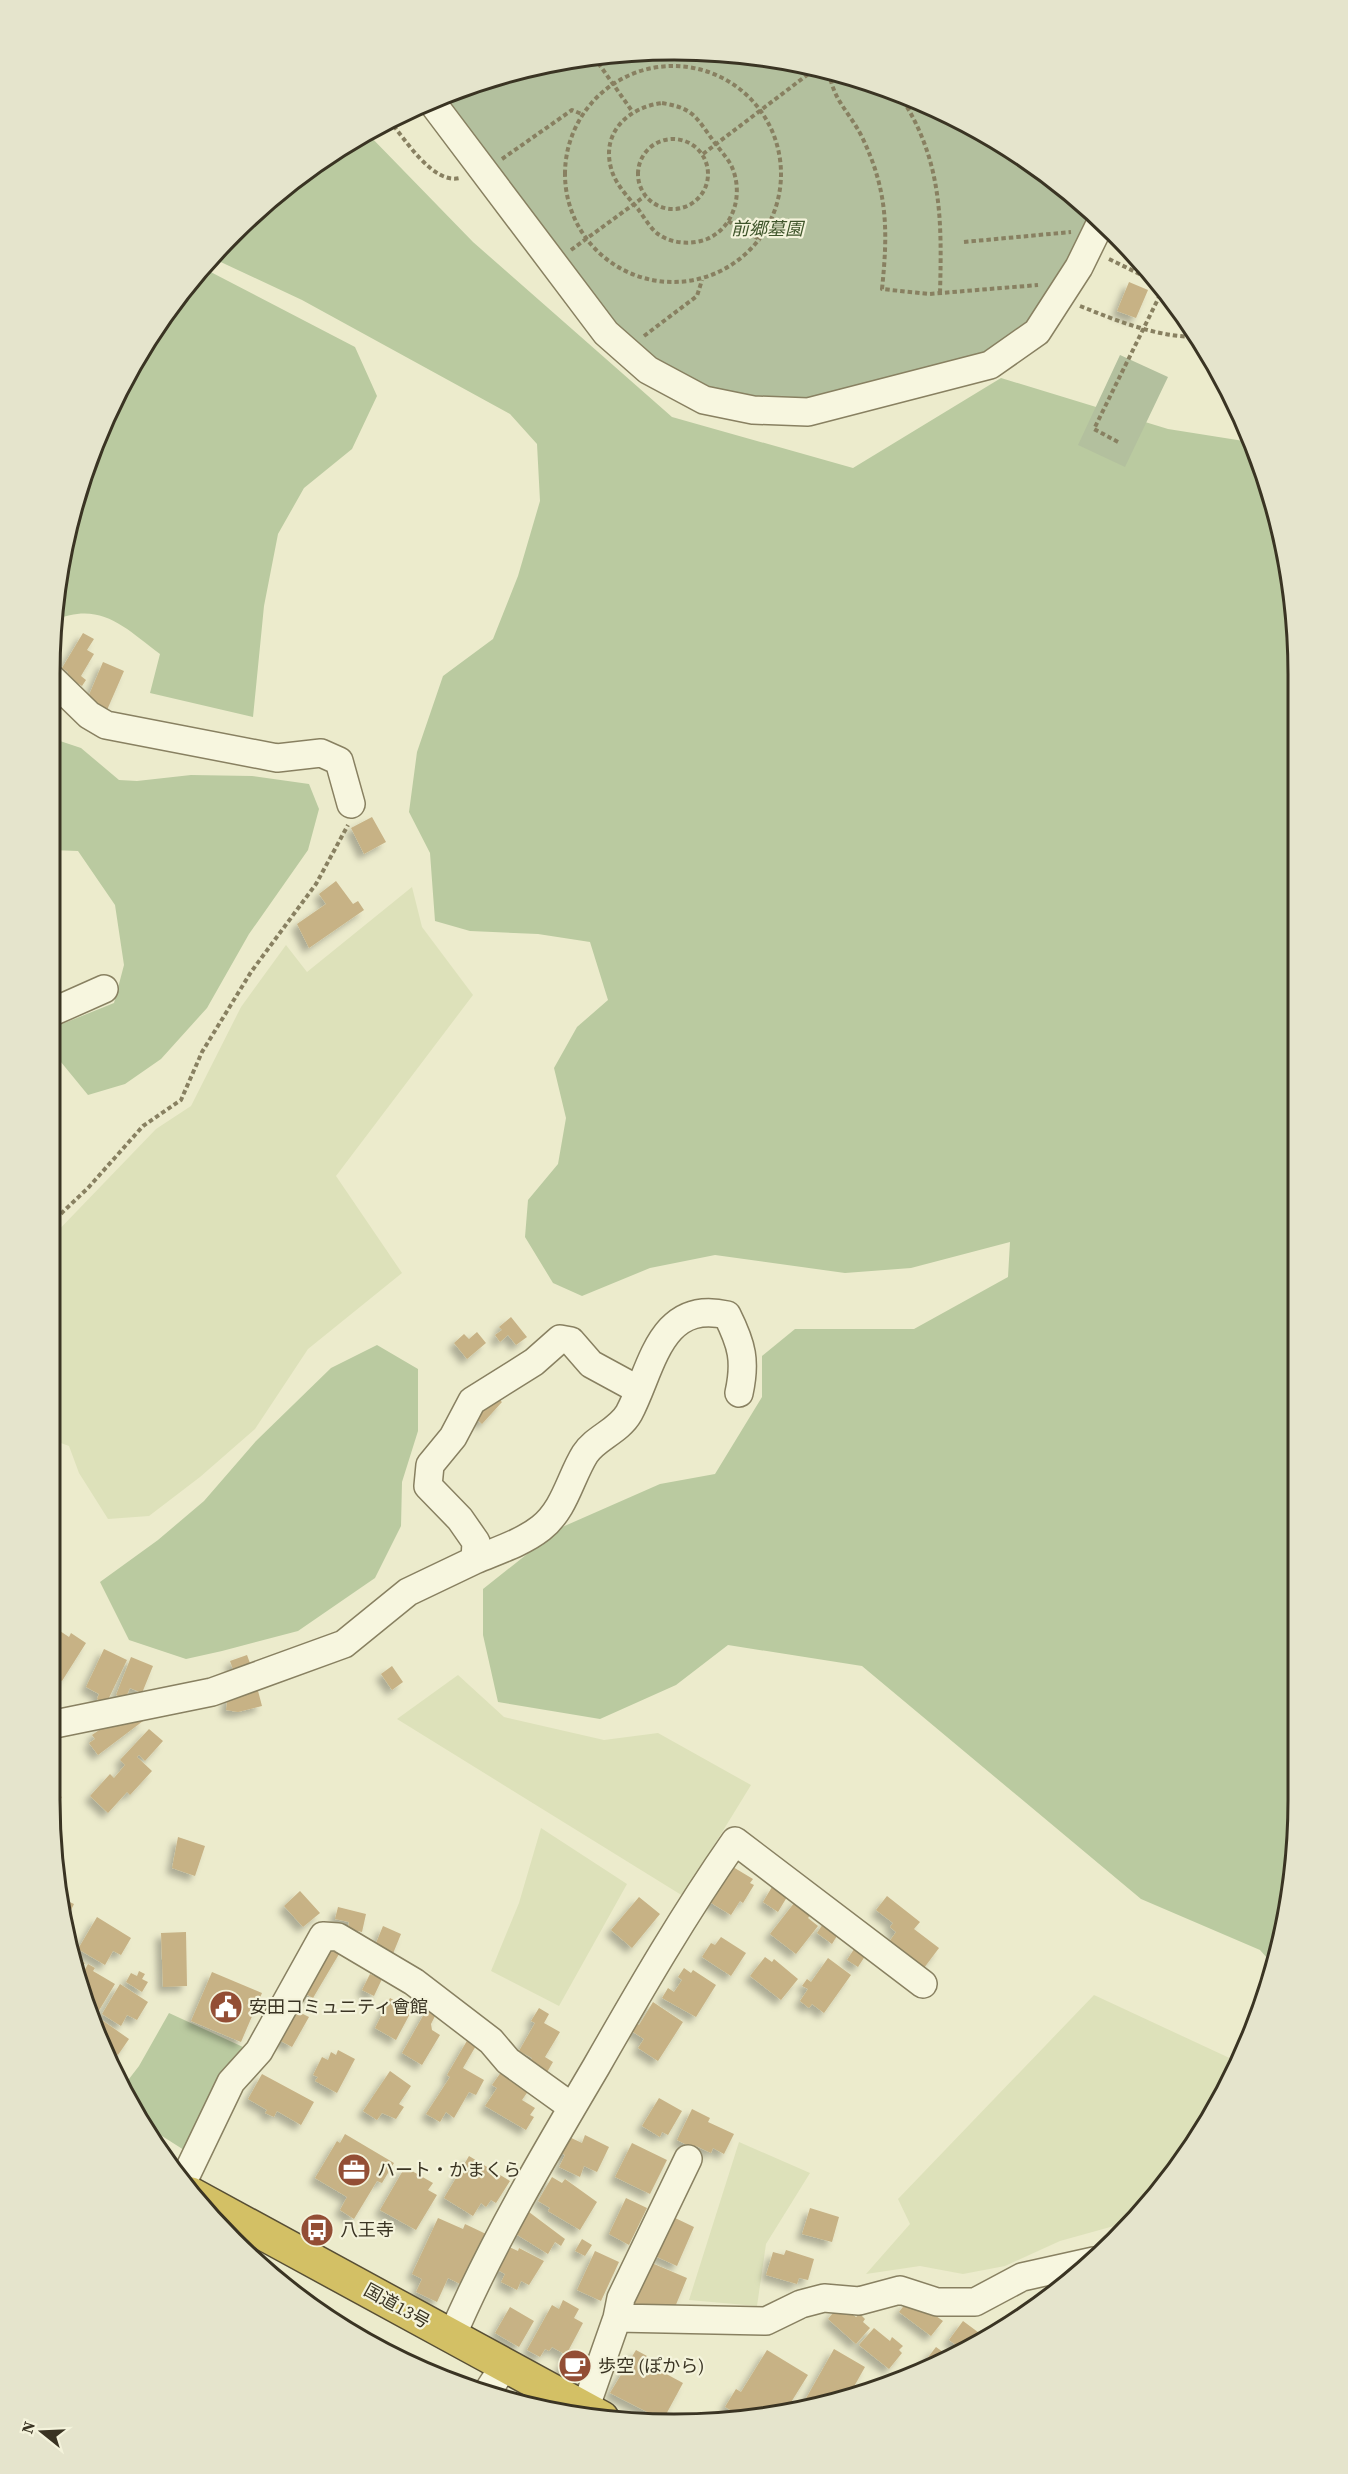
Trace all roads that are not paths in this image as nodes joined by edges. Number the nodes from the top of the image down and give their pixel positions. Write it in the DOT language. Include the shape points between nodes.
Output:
graph roads {
  1 [pos="436,108"];
  2 [pos="1095,233"];
  3 [pos="60,687"];
  4 [pos="351,804"];
  5 [pos="104,990"];
  6 [pos="60,1009"];
  7 [pos="638,1389"];
  8 [pos="739,1393"];
  9 [pos="475,1560"];
  10 [pos="60,1723"];
  11 [pos="923,1984"];
  12 [pos="572,2107"];
  13 [pos="688,2159"];
  14 [pos="187,2174"];
  15 [pos="213,2206"];
  16 [pos="1075,2265"];
  17 [pos="617,2318"];
  18 [pos="452,2336"];
  19 [pos="504,2366"];
  20 [pos="491,2386"];
  21 [pos="580,2407"];
  22 [pos="595,2409"];
  1 -- 2 [label="street" via="606,333 648,370 704,400 753,410 808,412 990,365 1037,332"];
  3 -- 4 [label="street" via="88,715 106,724 277,758 321,753 339,761"];
  5 -- 6 [label="street"];
  7 -- 8 [label="street" via="663,1338 684,1319 707,1311 727,1315 737,1336 745,1368"];
  7 -- 9 [label="street" via="628,1414 586,1452 556,1512 541,1528"];
  7 -- 9 [label="street" via="591,1364 571,1341 560,1339 534,1362 472,1401 453,1437 430,1465 428,1486 476,1542"];
  9 -- 10 [label="street" via="408,1593 344,1644 212,1692"];
  11 -- 12 [label="street" via="735,1841 691,1904"];
  12 -- 14 [label="street" via="508,2061 491,2041 414,1982 338,1937 323,1936 259,2051 231,2082"];
  12 -- 18 [label="street" via="481,2268"];
  13 -- 17 [label="street" via="621,2298"];
  15 -- 18 [label="highway, 国道13号"];
  16 -- 17 [label="street" via="1022,2277 975,2302 937,2302 900,2290 859,2301 824,2298 766,2321"];
  17 -- 22 [label="street"];
  18 -- 19 [label="highway, 国道13号"];
  19 -- 20 [label="street"];
  19 -- 21 [label="highway, 国道13号"];
}
